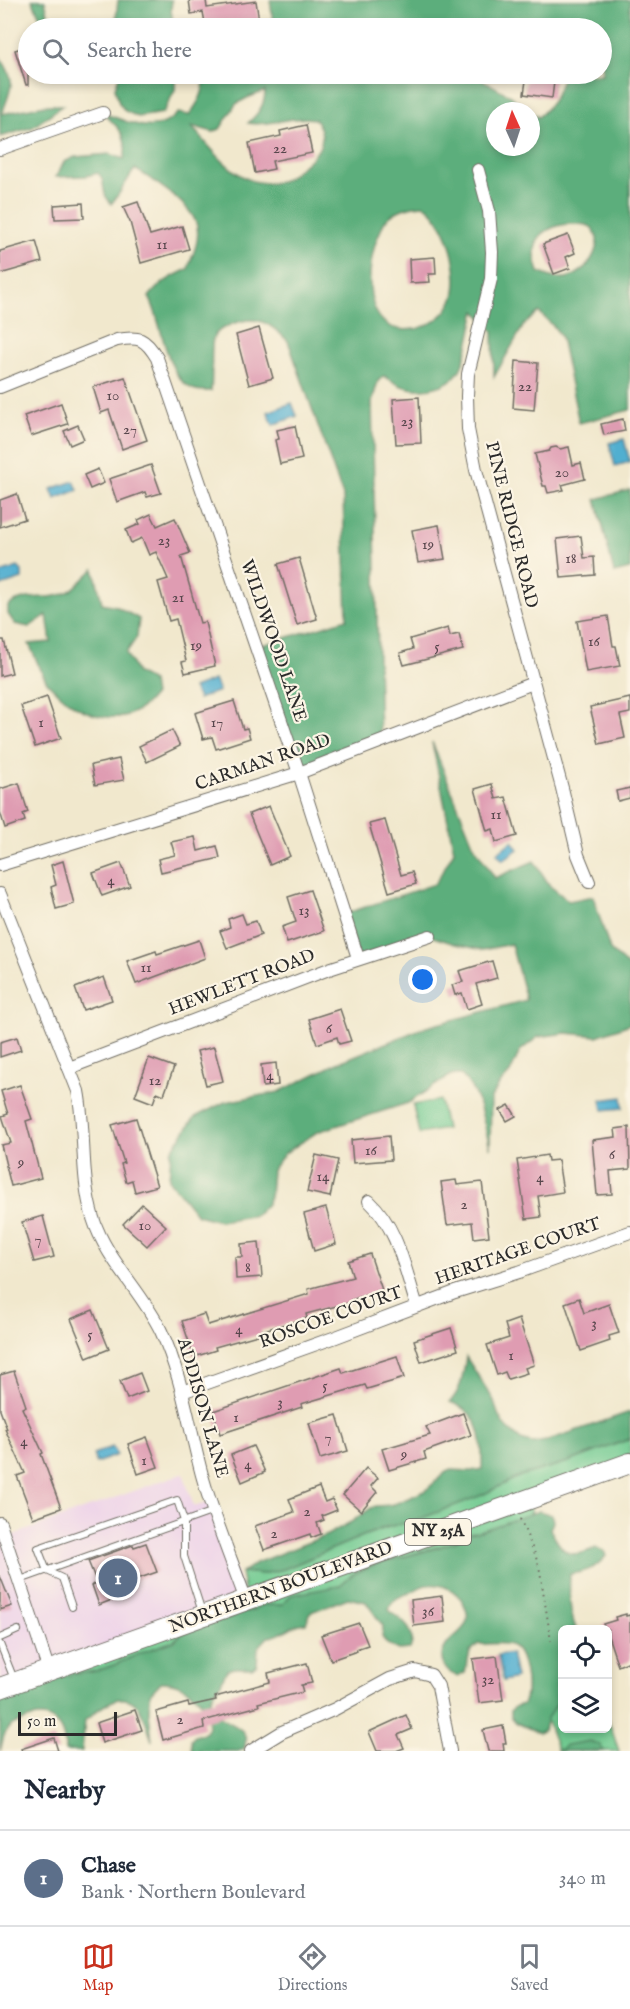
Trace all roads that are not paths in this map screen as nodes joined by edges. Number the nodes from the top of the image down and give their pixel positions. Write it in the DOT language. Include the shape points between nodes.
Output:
graph roads {
  1 [pos="103,113"];
  2 [pos="0,149"];
  3 [pos="478,170"];
  4 [pos="0,387"];
  5 [pos="533,683"];
  6 [pos="299,773"];
  7 [pos="0,865"];
  8 [pos="589,882"];
  9 [pos="0,894"];
  10 [pos="430,936"];
  11 [pos="358,958"];
  12 [pos="69,1068"];
  13 [pos="369,1201"];
  14 [pos="630,1232"];
  15 [pos="417,1306"];
  16 [pos="182,1392"];
  17 [pos="630,1463"];
  18 [pos="214,1511"];
  19 [pos="184,1521"];
  20 [pos="0,1523"];
  21 [pos="5,1552"];
  22 [pos="47,1571"];
  23 [pos="20,1580"];
  24 [pos="246,1600"];
  25 [pos="72,1608"];
  26 [pos="204,1615"];
  27 [pos="18,1630"];
  28 [pos="0,1638"];
  29 [pos="0,1644"];
  30 [pos="49,1671"];
  31 [pos="5,1684"];
  32 [pos="251,1751"];
  33 [pos="450,1751"];
  1 -- 2 [label="street"];
  3 -- 5 [label="street, PINE RIDGE ROAD" via="489,211 492,261 468,374 468,429"];
  4 -- 6 [label="street, WILDWOOD LANE" via="117,340 132,337 151,347"];
  5 -- 6 [label="street, CARMAN ROAD"];
  5 -- 8 [label="street, PINE RIDGE ROAD" via="578,855"];
  6 -- 7 [label="street, CARMAN ROAD"];
  6 -- 11 [label="street, WILDWOOD LANE"];
  9 -- 12 [label="street, ADDISON LANE"];
  10 -- 11 [label="street, HEWLETT ROAD"];
  11 -- 12 [label="street, HEWLETT ROAD"];
  12 -- 16 [label="street, ADDISON LANE" via="83,1116 84,1173 93,1218 107,1249 147,1305"];
  13 -- 15 [label="street, ROSCOE COURT" via="388,1223"];
  14 -- 15 [label="street, HERITAGE COURT"];
  15 -- 16 [label="street, ROSCOE COURT"];
  16 -- 18 [label="street, ADDISON LANE"];
  17 -- 24 [label="main road, NORTHERN BOULEVARD / NY 25A"];
  18 -- 19 [label="lane"];
  18 -- 24 [label="street, ADDISON LANE"];
  19 -- 22 [label="lane"];
  19 -- 22 [label="lane" via="177,1500 38,1548"];
  19 -- 26 [label="lane" via="184,1556"];
  20 -- 21 [label="street"];
  21 -- 23 [label="street"];
  22 -- 23 [label="lane"];
  22 -- 25 [label="lane" via="62,1578"];
  23 -- 30 [label="street"];
  24 -- 26 [label="main road, NORTHERN BOULEVARD / NY 25A"];
  26 -- 30 [label="main road, NORTHERN BOULEVARD / NY 25A"];
  27 -- 28 [label="lane"];
  29 -- 31 [label="lane"];
  30 -- 31 [label="main road, NORTHERN BOULEVARD / NY 25A"];
  32 -- 33 [label="street" via="390,1679 415,1671 431,1675 438,1686"];
}
